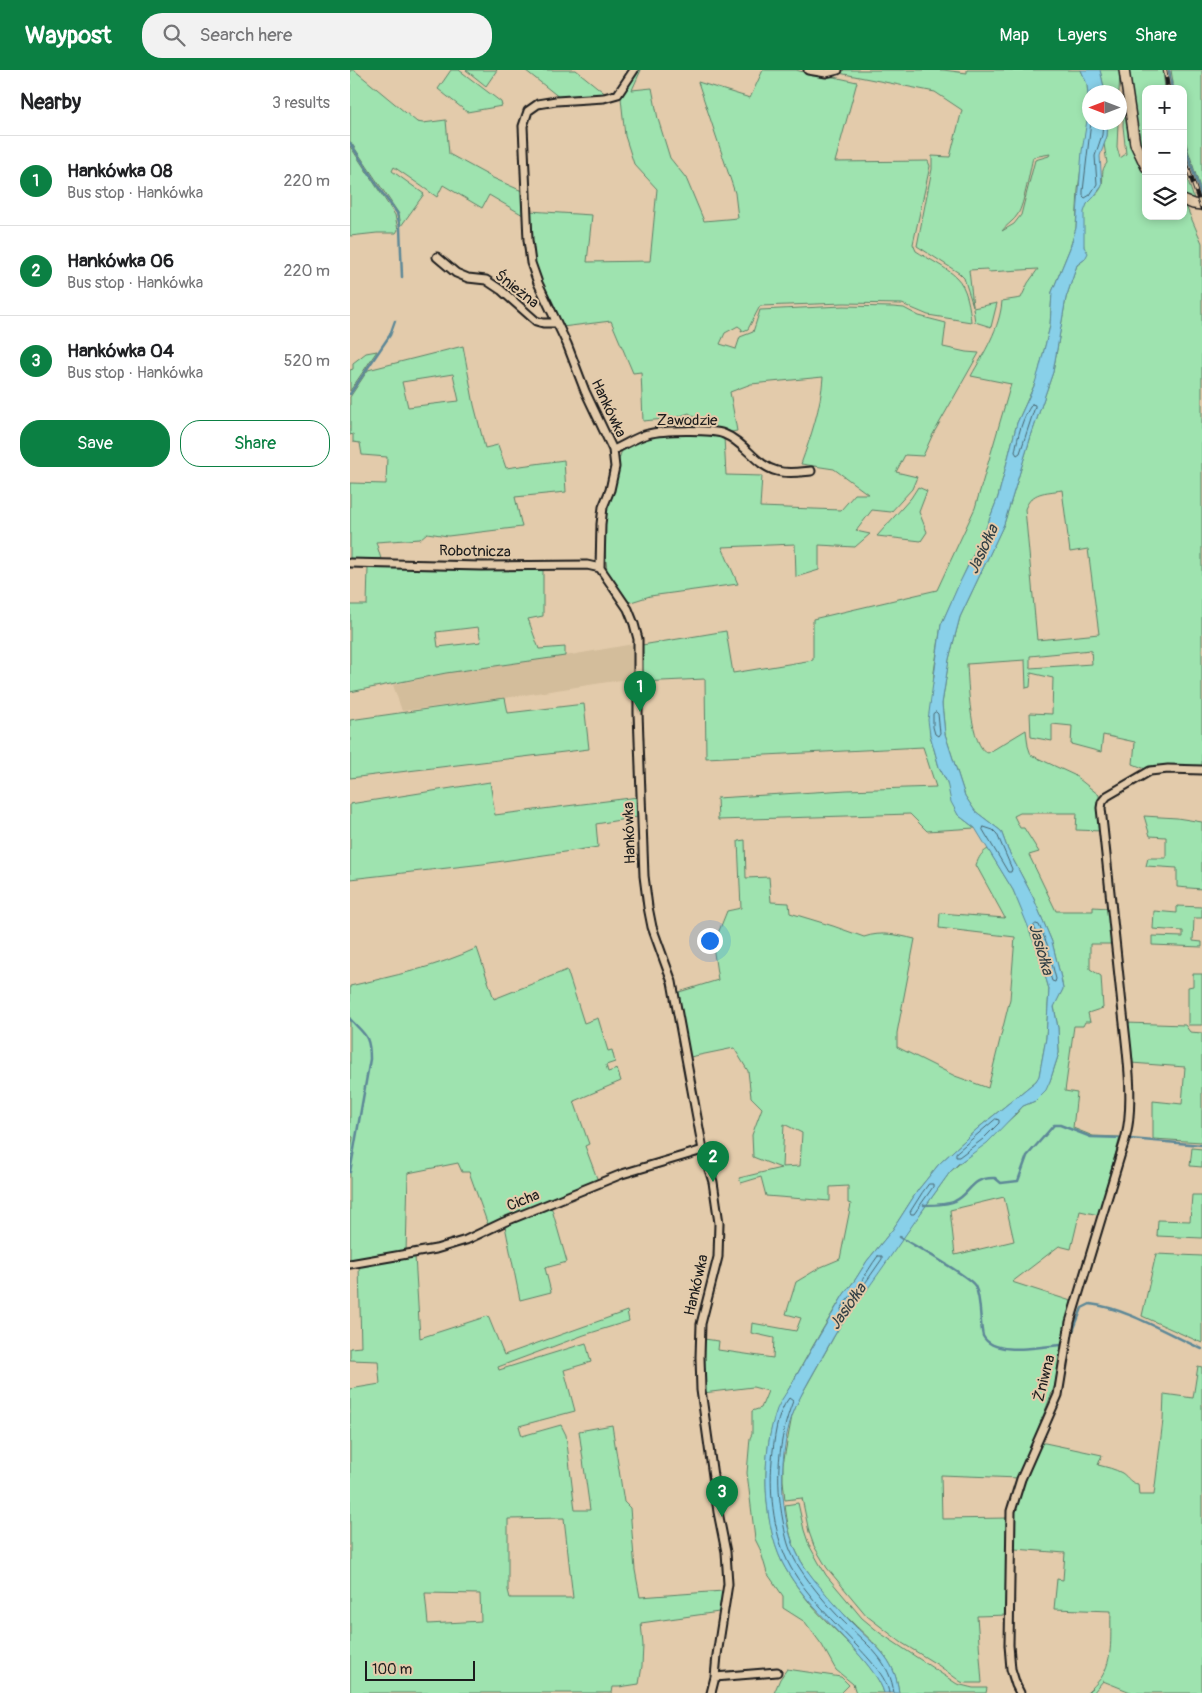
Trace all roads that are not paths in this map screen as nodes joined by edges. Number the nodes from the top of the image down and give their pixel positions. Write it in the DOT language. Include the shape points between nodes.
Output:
graph roads {
  1 [pos="634,70"];
  2 [pos="808,70"];
  3 [pos="838,70"];
  4 [pos="1124,70"];
  5 [pos="1142,159"];
  6 [pos="1187,202"];
  7 [pos="1202,205"];
  8 [pos="437,257"];
  9 [pos="557,323"];
  10 [pos="614,450"];
  11 [pos="811,471"];
  12 [pos="350,563"];
  13 [pos="600,568"];
  14 [pos="1202,770"];
  15 [pos="703,1150"];
  16 [pos="350,1264"];
  17 [pos="777,1672"];
  18 [pos="715,1677"];
  19 [pos="710,1693"];
  20 [pos="1020,1693"];
  1 -- 9 [label="street, Hankówka" via="618,94 538,104 528,111 523,126 531,263"];
  2 -- 3 [label="street" via="826,73"];
  4 -- 5 [label="street" via="1135,144"];
  6 -- 7 [label="street"];
  8 -- 9 [label="street, Śnieżna" via="456,273 494,285 536,321"];
  9 -- 10 [label="street, Hankówka"];
  10 -- 11 [label="street, Zawodzie" via="646,434 661,431 724,434 742,444 764,466 788,473"];
  10 -- 13 [label="street, Hankówka" via="615,467 601,524"];
  12 -- 13 [label="street, Robotnicza" via="587,565"];
  13 -- 15 [label="street, Hankówka" via="628,609 638,639 644,876 652,927 672,982"];
  14 -- 20 [label="street, Żniwna" via="1150,771 1106,796 1100,808 1126,1044 1129,1100 1126,1136 1070,1322 1058,1395 1021,1479 1011,1511 1009,1645"];
  15 -- 16 [label="street, Cicha" via="622,1174 466,1240 436,1249"];
  15 -- 18 [label="street, Hankówka" via="713,1182 719,1238 718,1257 701,1324 701,1390 728,1584"];
  17 -- 18 [label="street"];
  18 -- 19 [label="street, Hankówka"];
}
